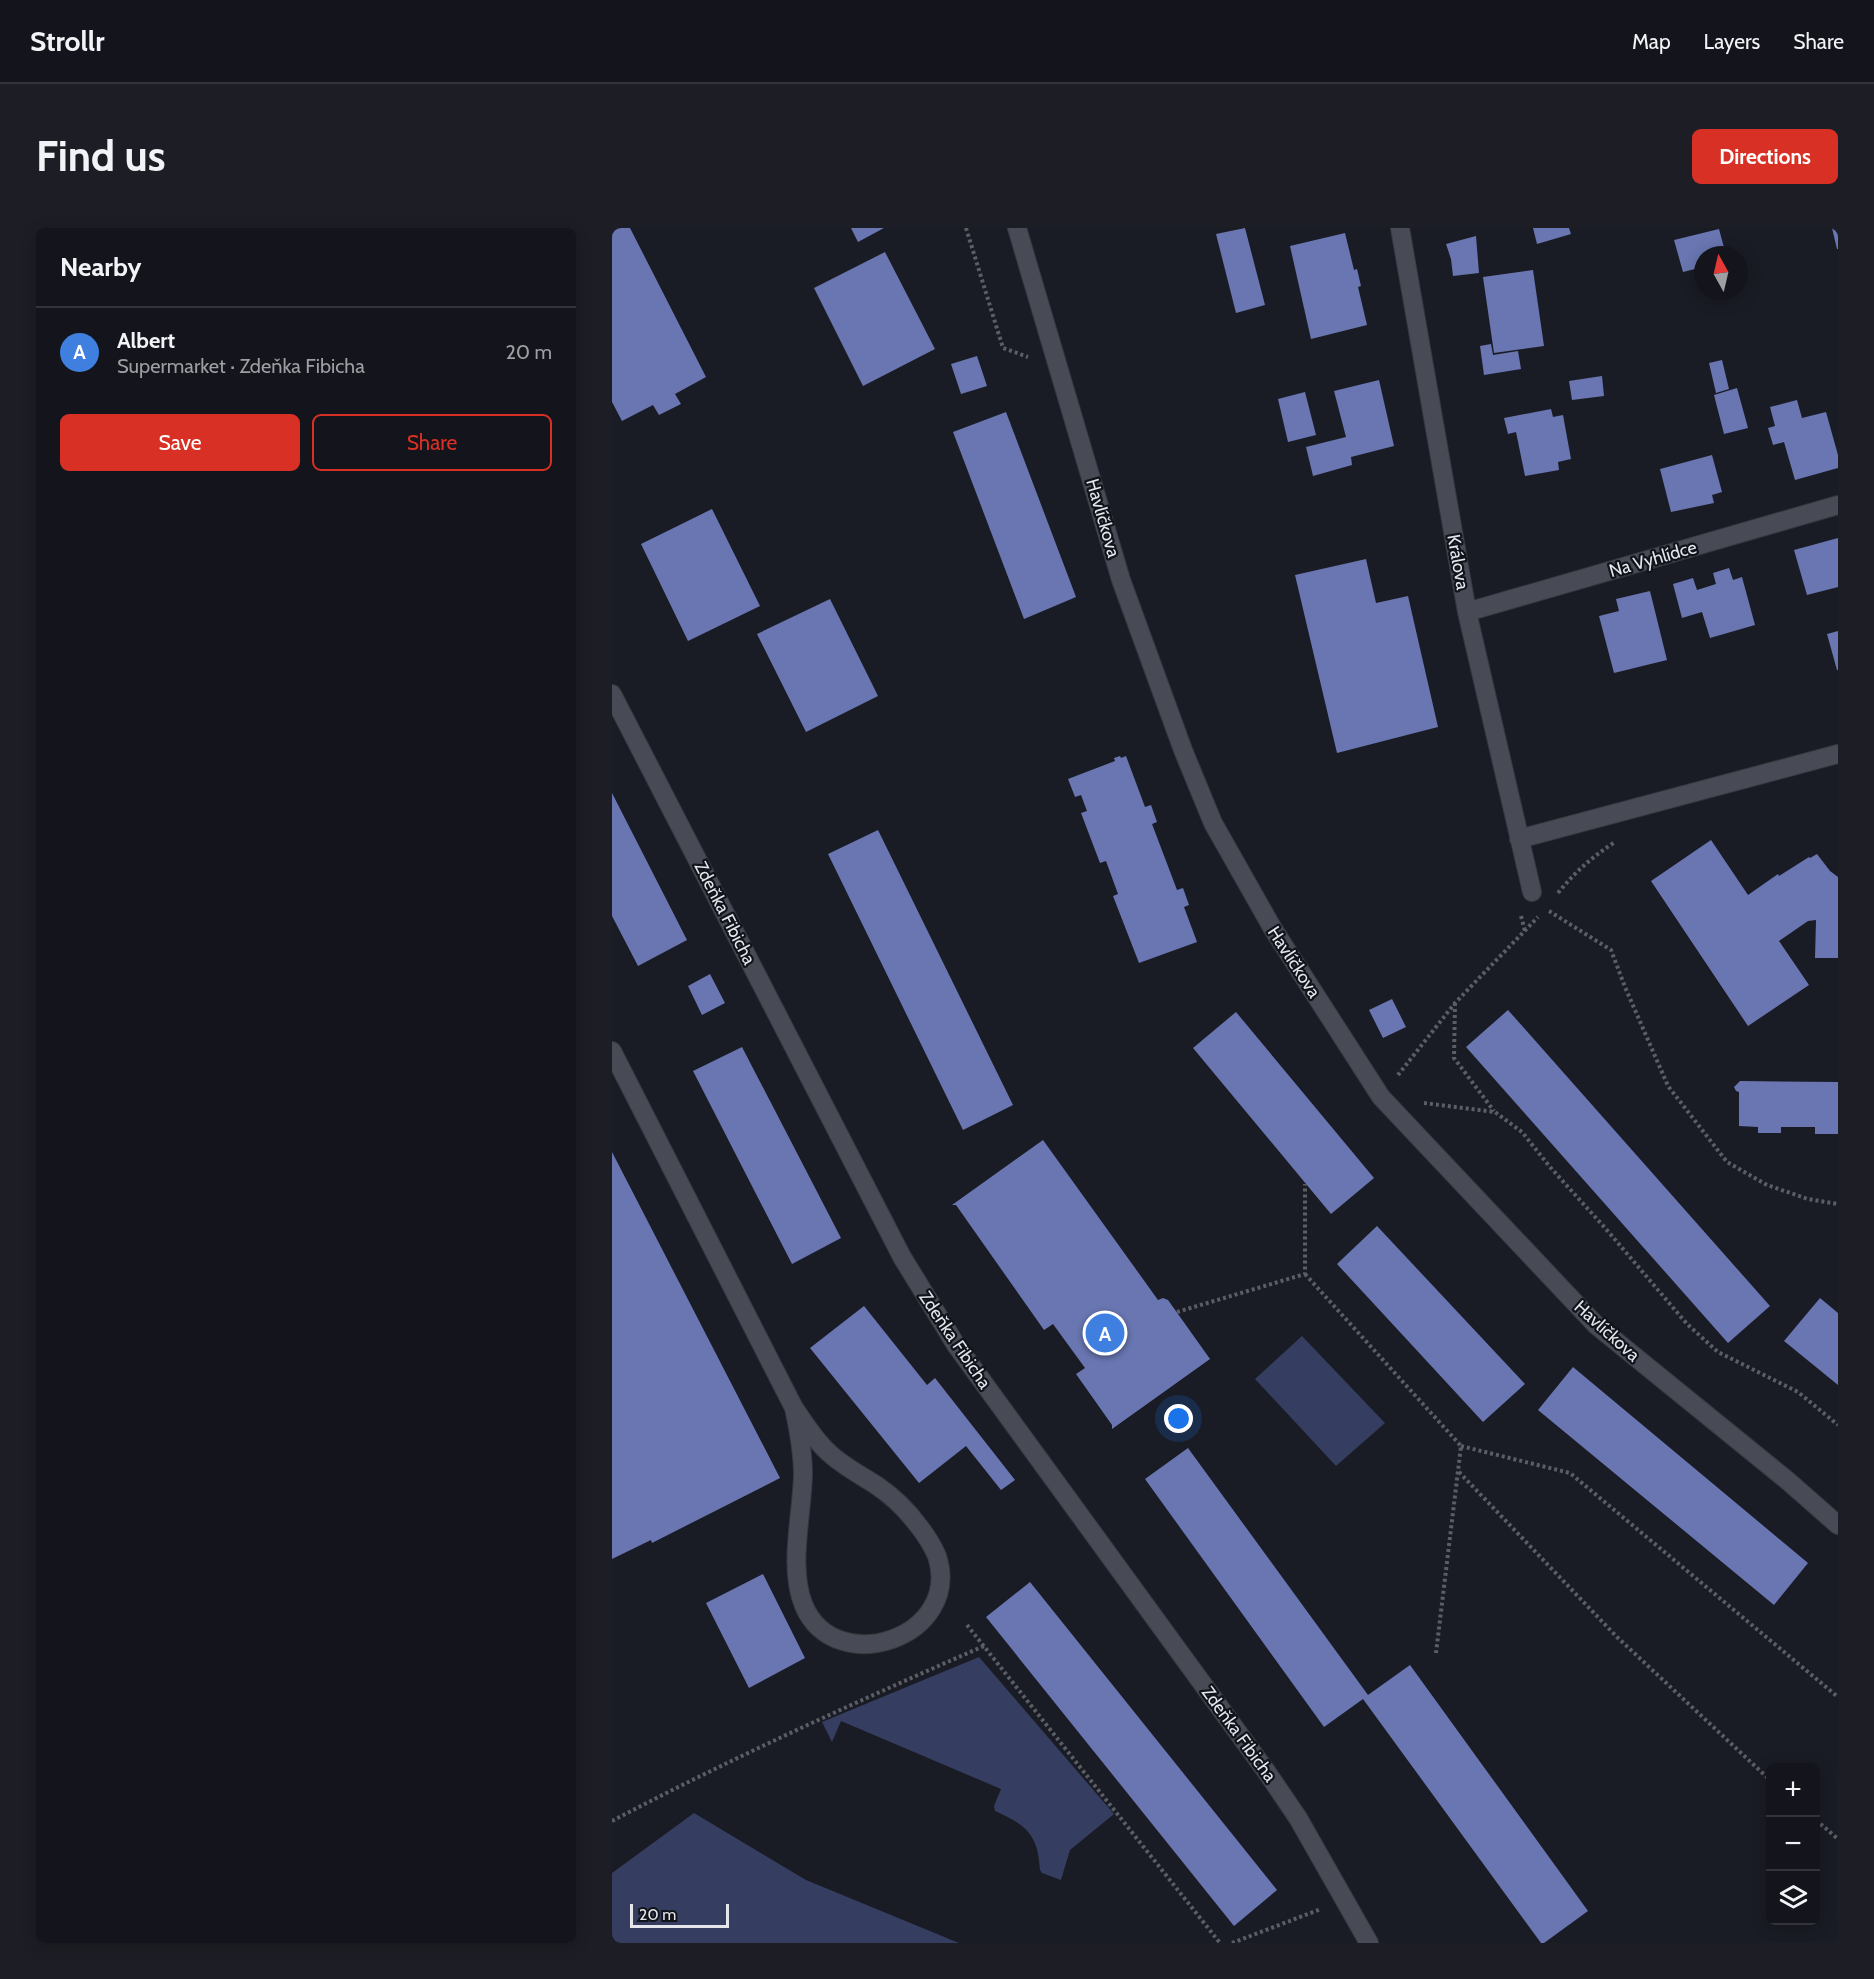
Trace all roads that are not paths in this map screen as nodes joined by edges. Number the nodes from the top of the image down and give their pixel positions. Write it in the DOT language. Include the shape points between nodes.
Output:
graph roads {
  1 [pos="1017,228"];
  2 [pos="1400,228"];
  3 [pos="1838,505"];
  4 [pos="1467,612"];
  5 [pos="612,694"];
  6 [pos="1838,754"];
  7 [pos="1519,839"];
  8 [pos="1532,892"];
  9 [pos="612,1051"];
  10 [pos="794,1408"];
  11 [pos="1838,1525"];
  12 [pos="1369,1943"];
  1 -- 11 [label="street, Havlíčkova" via="1121,580 1183,750 1213,823 1273,929 1381,1097 1596,1325"];
  2 -- 4 [label="street, Králova"];
  3 -- 4 [label="street, Na Vyhlídce"];
  4 -- 7 [label="street, Králova"];
  5 -- 12 [label="street, Zdeňka Fibicha" via="928,1301 1266,1771 1298,1818"];
  6 -- 7 [label="street"];
  7 -- 8 [label="street, Králova"];
  9 -- 10 [label="street"];
  10 -- 10 [label="street" via="826,1451 895,1499 911,1515 937,1556 940,1572 934,1608 926,1619 886,1641 866,1645 835,1639 805,1607 797,1561 802,1450"];
}
